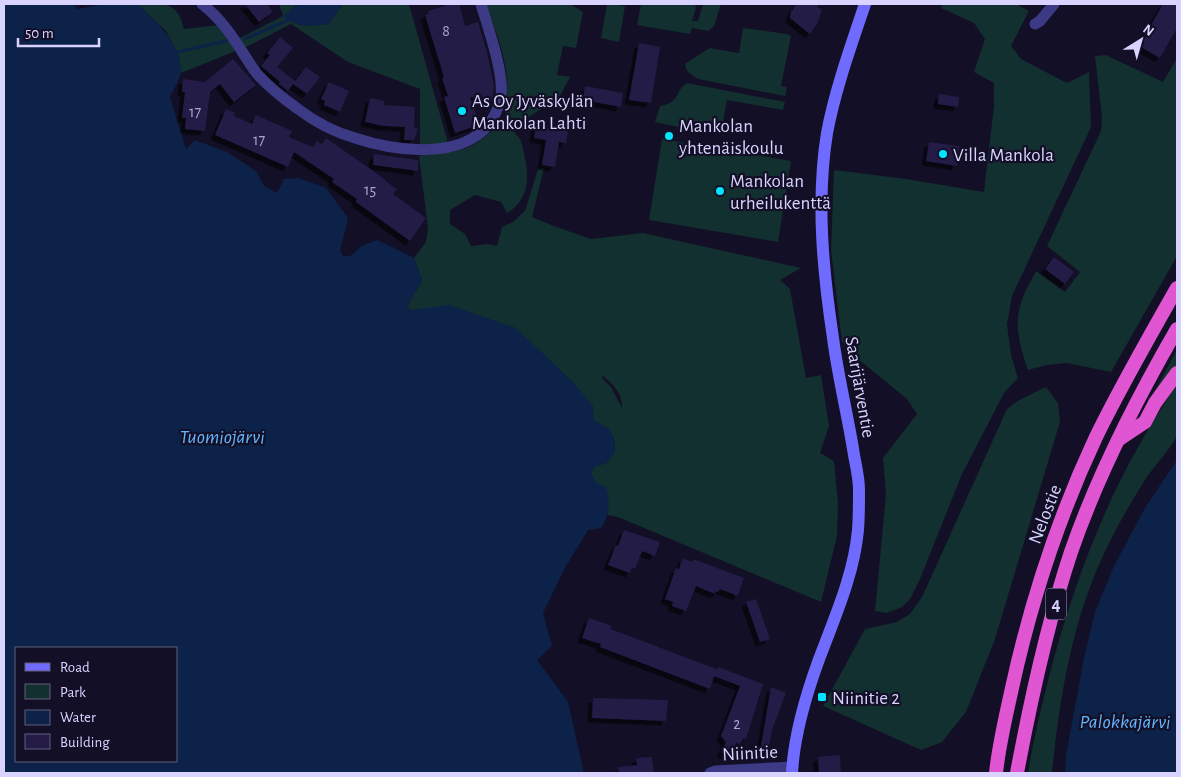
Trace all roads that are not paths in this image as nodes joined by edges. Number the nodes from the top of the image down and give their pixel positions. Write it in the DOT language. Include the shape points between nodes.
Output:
graph roads {
  1 [pos="202,4"];
  2 [pos="481,4"];
  3 [pos="865,4"];
  4 [pos="1054,4"];
  5 [pos="1035,24"];
  6 [pos="1177,288"];
  7 [pos="1177,328"];
  8 [pos="1177,373"];
  9 [pos="1117,441"];
  10 [pos="792,770"];
  11 [pos="710,773"];
  12 [pos="996,773"];
  13 [pos="1017,773"];
  1 -- 2 [label="street" via="216,14 257,74 316,121 382,146 449,148 484,131 497,111 501,97 501,83"];
  3 -- 10 [label="main road, Saarijärventie" via="828,132 821,220 824,279 859,488 858,531 846,584 806,697"];
  4 -- 5 [label="street"];
  6 -- 12 [label="highway, Nelostie / 4" via="1096,438 1055,537 1021,644"];
  7 -- 9 [label="highway, Nelostie / 4"];
  8 -- 9 [label="highway" via="1144,422"];
  9 -- 13 [label="highway, Nelostie / 4" via="1068,561 1040,660"];
  10 -- 11 [label="street, Niinitie" via="715,770"];
}
